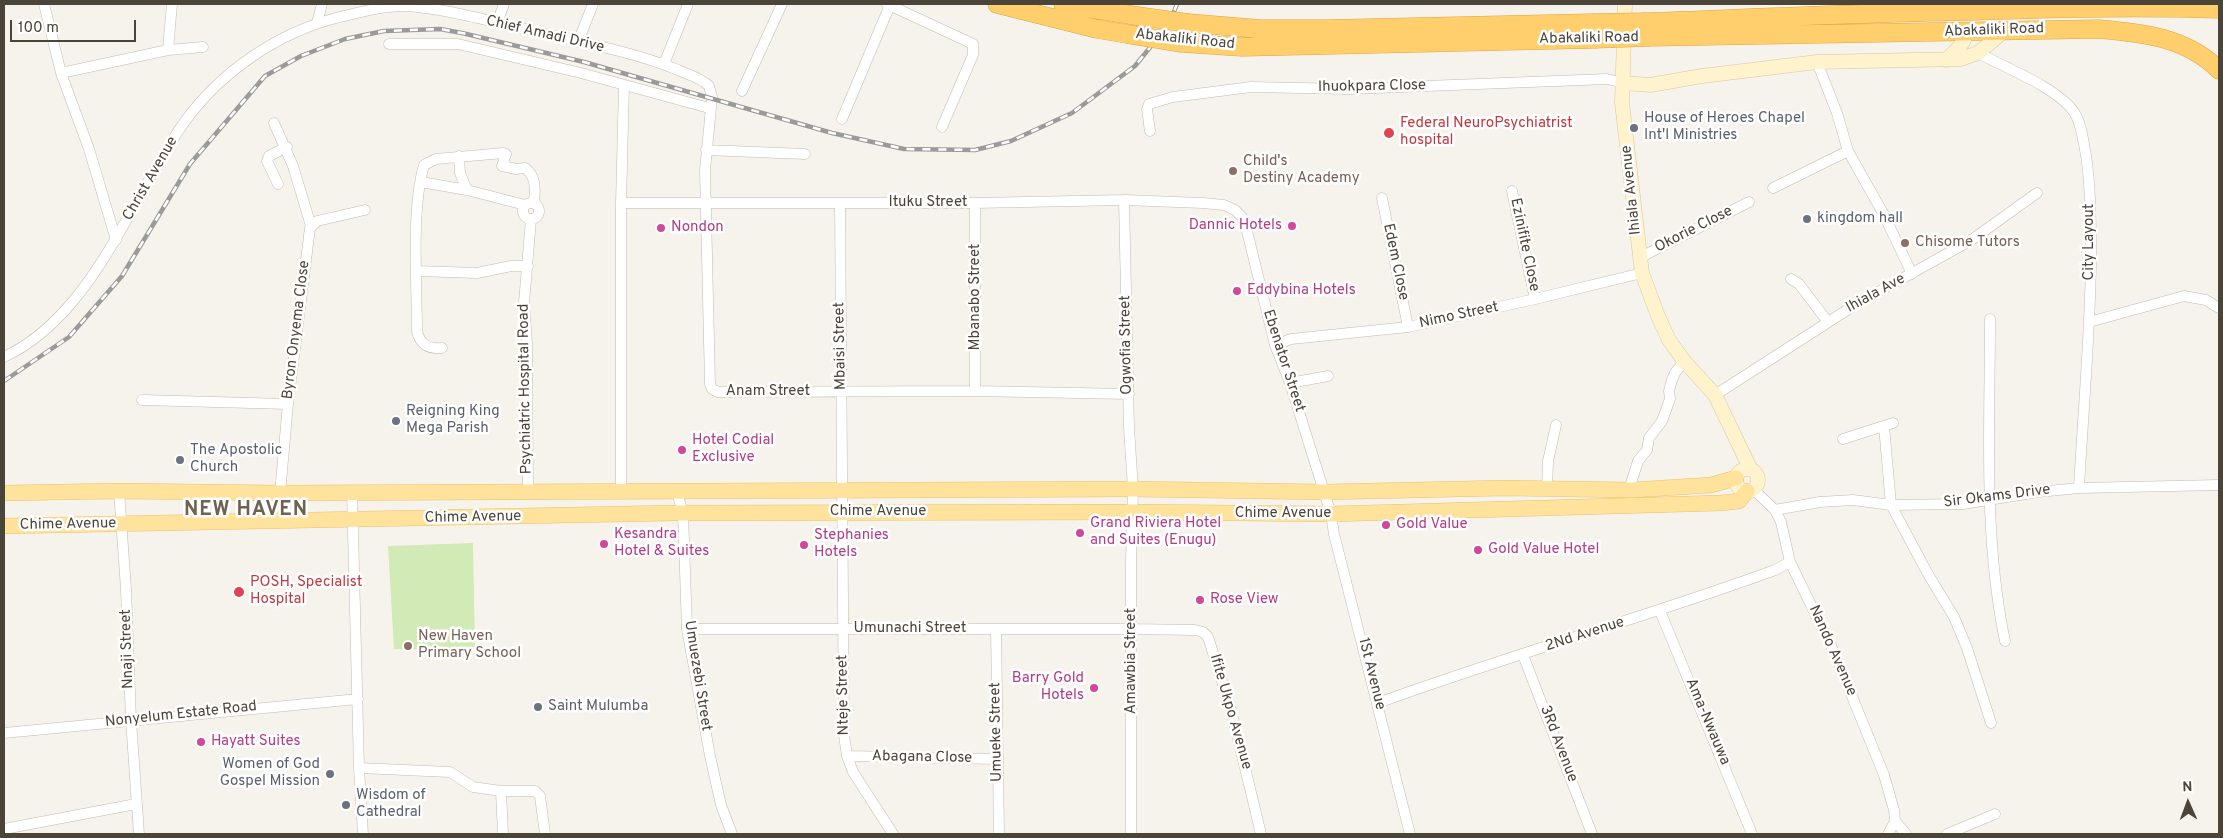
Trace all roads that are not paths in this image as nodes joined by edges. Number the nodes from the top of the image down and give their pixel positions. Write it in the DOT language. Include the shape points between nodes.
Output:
graph roads {
  1 [pos="44,4"];
  2 [pos="172,4"];
  3 [pos="322,4"];
  4 [pos="504,4"];
  5 [pos="593,4"];
  6 [pos="688,4"];
  7 [pos="782,4"];
  8 [pos="888,4"];
  9 [pos="997,4"];
  10 [pos="1063,4"];
  11 [pos="1625,4"];
  12 [pos="407,5"];
  13 [pos="2155,5"];
  14 [pos="1986,7"];
  15 [pos="2219,9"];
  16 [pos="317,22"];
  17 [pos="497,23"];
  18 [pos="1648,30"];
  19 [pos="1593,31"];
  20 [pos="1964,32"];
  21 [pos="2002,32"];
  22 [pos="578,42"];
  23 [pos="389,44"];
  24 [pos="203,47"];
  25 [pos="168,50"];
  26 [pos="1978,53"];
  27 [pos="1946,60"];
  28 [pos="1817,62"];
  29 [pos="664,64"];
  30 [pos="2219,70"];
  31 [pos="61,72"];
  32 [pos="1624,83"];
  33 [pos="624,85"];
  34 [pos="710,86"];
  35 [pos="742,91"];
  36 [pos="709,108"];
  37 [pos="842,119"];
  38 [pos="274,123"];
  39 [pos="942,128"];
  40 [pos="1150,130"];
  41 [pos="287,147"];
  42 [pos="706,150"];
  43 [pos="1848,151"];
  44 [pos="805,154"];
  45 [pos="459,156"];
  46 [pos="421,182"];
  47 [pos="278,184"];
  48 [pos="1773,188"];
  49 [pos="467,190"];
  50 [pos="1512,191"];
  51 [pos="2037,192"];
  52 [pos="1382,198"];
  53 [pos="1124,200"];
  54 [pos="706,202"];
  55 [pos="1749,202"];
  56 [pos="621,203"];
  57 [pos="840,203"];
  58 [pos="975,203"];
  59 [pos="529,204"];
  60 [pos="365,210"];
  61 [pos="1235,210"];
  62 [pos="311,226"];
  63 [pos="116,240"];
  64 [pos="528,266"];
  65 [pos="1640,266"];
  66 [pos="417,271"];
  67 [pos="1912,274"];
  68 [pos="1790,279"];
  69 [pos="1535,299"];
  70 [pos="2219,308"];
  71 [pos="1990,319"];
  72 [pos="1828,322"];
  73 [pos="2089,322"];
  74 [pos="1408,327"];
  75 [pos="1274,345"];
  76 [pos="442,348"];
  77 [pos="4,357"];
  78 [pos="1684,361"];
  79 [pos="1328,376"];
  80 [pos="1290,383"];
  81 [pos="975,391"];
  82 [pos="842,392"];
  83 [pos="1129,394"];
  84 [pos="1715,395"];
  85 [pos="142,400"];
  86 [pos="288,404"];
  87 [pos="1556,425"];
  88 [pos="1843,439"];
  89 [pos="1742,474"];
  90 [pos="2219,485"];
  91 [pos="2080,488"];
  92 [pos="842,489"];
  93 [pos="1133,489"];
  94 [pos="1547,489"];
  95 [pos="1632,490"];
  96 [pos="1750,490"];
  97 [pos="119,491"];
  98 [pos="528,491"];
  99 [pos="352,492"];
  100 [pos="621,492"];
  101 [pos="677,492"];
  102 [pos="1324,492"];
  103 [pos="4,493"];
  104 [pos="280,493"];
  105 [pos="1990,500"];
  106 [pos="1891,505"];
  107 [pos="1775,510"];
  108 [pos="843,512"];
  109 [pos="1133,512"];
  110 [pos="683,513"];
  111 [pos="1331,514"];
  112 [pos="352,520"];
  113 [pos="120,524"];
  114 [pos="4,526"];
  115 [pos="1790,562"];
  116 [pos="1660,611"];
  117 [pos="843,628"];
  118 [pos="1132,628"];
  119 [pos="687,629"];
  120 [pos="996,630"];
  121 [pos="2005,641"];
  122 [pos="1523,654"];
  123 [pos="358,699"];
  124 [pos="1378,703"];
  125 [pos="130,720"];
  126 [pos="1991,724"];
  127 [pos="4,733"];
  128 [pos="847,756"];
  129 [pos="997,759"];
  130 [pos="359,768"];
  131 [pos="501,791"];
  132 [pos="136,804"];
  133 [pos="1996,814"];
  134 [pos="1895,821"];
  135 [pos="4,828"];
  136 [pos="139,834"];
  137 [pos="363,834"];
  138 [pos="503,834"];
  139 [pos="545,834"];
  140 [pos="732,834"];
  141 [pos="893,834"];
  142 [pos="999,834"];
  143 [pos="1130,834"];
  144 [pos="1262,834"];
  145 [pos="1410,834"];
  146 [pos="1592,834"];
  147 [pos="1752,834"];
  148 [pos="1888,834"];
  149 [pos="1906,834"];
  150 [pos="1947,834"];
  1 -- 31 [label="street"];
  2 -- 25 [label="street"];
  3 -- 16 [label="street"];
  4 -- 17 [label="street"];
  5 -- 22 [label="street"];
  6 -- 29 [label="street"];
  7 -- 35 [label="street"];
  8 -- 37 [label="street"];
  8 -- 39 [label="street" via="973,44 973,55"];
  9 -- 19 [label="highway, Abakaliki Road, bridge" via="1097,29 1182,43 1249,47"];
  10 -- 19 [label="highway, Abakaliki Road, bridge" via="1188,23 1261,29"];
  11 -- 32 [label="main road, Ihiala Avenue"];
  12 -- 16 [label="street, Chief Amadi Drive"];
  12 -- 17 [label="street, Chief Amadi Drive"];
  13 -- 14 [label="highway, Abakaliki Road"];
  13 -- 15 [label="highway, Abakaliki Road"];
  14 -- 18 [label="highway, Abakaliki Road"];
  16 -- 63 [label="street, Christ Avenue" via="254,55 207,95 176,135"];
  17 -- 22 [label="street, Chief Amadi Drive"];
  18 -- 19 [label="highway, Abakaliki Road, bridge"];
  18 -- 20 [label="highway, Abakaliki Road"];
  20 -- 21 [label="highway, Abakaliki Road"];
  20 -- 27 [label="main road" via="1963,41"];
  21 -- 26 [label="main road"];
  21 -- 30 [label="highway, Abakaliki Road" via="2099,29 2152,34 2184,45"];
  22 -- 29 [label="street, Chief Amadi Drive"];
  23 -- 33 [label="street" via="458,44"];
  24 -- 25 [label="street"];
  25 -- 31 [label="street"];
  26 -- 27 [label="main road"];
  26 -- 73 [label="street, City Layout" via="2053,92 2078,118 2090,198"];
  27 -- 28 [label="main road"];
  28 -- 32 [label="main road" via="1650,85"];
  28 -- 43 [label="street"];
  29 -- 34 [label="street, Chief Amadi Drive"];
  31 -- 63 [label="street" via="89,149"];
  32 -- 40 [label="street, Ihuokpara Close" via="1607,79 1349,89 1245,88 1173,97 1149,104"];
  32 -- 65 [label="main road, Ihiala Avenue" via="1622,103"];
  33 -- 36 [label="street"];
  33 -- 56 [label="street"];
  34 -- 36 [label="street, Anam Street"];
  36 -- 42 [label="street, Anam Street"];
  38 -- 41 [label="street"];
  41 -- 47 [label="street" via="269,156 267,161"];
  41 -- 62 [label="street"];
  42 -- 44 [label="street"];
  42 -- 54 [label="street, Anam Street"];
  43 -- 48 [label="street"];
  43 -- 67 [label="street"];
  45 -- 46 [label="street" via="427,162"];
  45 -- 49 [label="street" via="460,173"];
  45 -- 59 [label="street" via="506,154 502,166 525,168 532,176 535,184"];
  46 -- 49 [label="street"];
  46 -- 66 [label="street"];
  49 -- 59 [label="street"];
  50 -- 69 [label="street, Ezinifite Close"];
  51 -- 67 [label="street, Ihiala Ave" via="1970,241"];
  52 -- 74 [label="street, Edem Close"];
  53 -- 58 [label="street, Ituku Street"];
  53 -- 61 [label="street, Ituku Street" via="1203,203 1224,205"];
  53 -- 83 [label="street, Ogwofia Street"];
  54 -- 56 [label="street, Ituku Street"];
  54 -- 57 [label="street, Ituku Street"];
  54 -- 82 [label="street, Anam Street" via="712,389 744,394"];
  55 -- 65 [label="street, Okorie Close"];
  56 -- 100 [label="street"];
  57 -- 58 [label="street, Ituku Street"];
  57 -- 82 [label="street, Mbaisi Street"];
  58 -- 81 [label="street, Mbanabo Street"];
  59 -- 64 [label="street" via="539,210 531,219"];
  60 -- 62 [label="street" via="317,221"];
  61 -- 75 [label="street, Ebenator Street" via="1246,227"];
  62 -- 86 [label="street, Byron Onyema Close"];
  63 -- 77 [label="street, Christ Avenue" via="68,307 36,337"];
  64 -- 66 [label="street" via="476,273"];
  64 -- 98 [label="street, Psychiatric Hospital Road" via="525,287"];
  65 -- 69 [label="street, Nimo Street"];
  65 -- 78 [label="main road, Ihiala Avenue" via="1669,340"];
  66 -- 76 [label="street" via="419,338 432,349"];
  67 -- 72 [label="street, Ihiala Ave"];
  68 -- 72 [label="street" via="1799,284"];
  69 -- 74 [label="street, Nimo Street"];
  70 -- 73 [label="street" via="2197,297 2184,296"];
  71 -- 105 [label="street"];
  72 -- 84 [label="street, Ihiala Ave"];
  73 -- 91 [label="street, City Layout"];
  74 -- 75 [label="street, Nimo Street" via="1290,339"];
  75 -- 80 [label="street, Ebenator Street"];
  78 -- 84 [label="main road, Ihiala Avenue"];
  78 -- 95 [label="street" via="1672,380 1662,421 1638,461"];
  79 -- 80 [label="street"];
  80 -- 102 [label="street, Ebenator Street"];
  81 -- 82 [label="street, Anam Street"];
  81 -- 83 [label="street, Anam Street"];
  82 -- 92 [label="street, Mbaisi Street"];
  83 -- 93 [label="street, Ogwofia Street"];
  84 -- 89 [label="main road, Ihiala Avenue" via="1737,438"];
  85 -- 86 [label="street"];
  86 -- 104 [label="street, Byron Onyema Close"];
  87 -- 94 [label="street" via="1548,461"];
  88 -- 106 [label="street" via="1888,425"];
  89 -- 95 [label="main road, Chime Avenue" via="1711,485"];
  89 -- 96 [label="main road" via="1739,488"];
  89 -- 96 [label="main road" via="1757,477 1756,486"];
  90 -- 91 [label="street, Sir Okams Drive"];
  91 -- 105 [label="street, Sir Okams Drive"];
  92 -- 93 [label="main road, Chime Avenue"];
  92 -- 101 [label="main road, Chime Avenue"];
  92 -- 108 [label="street, Mbaisi Street"];
  93 -- 102 [label="main road, Chime Avenue"];
  93 -- 109 [label="street, Amawbia Street"];
  94 -- 95 [label="main road, Chime Avenue"];
  94 -- 102 [label="main road, Chime Avenue"];
  96 -- 107 [label="street, Nando Avenue"];
  96 -- 111 [label="main road, Chime Avenue" via="1738,501 1721,503"];
  97 -- 103 [label="main road, Chime Avenue"];
  97 -- 104 [label="main road, Chime Avenue"];
  97 -- 113 [label="street, Nnaji Street"];
  98 -- 99 [label="main road, Chime Avenue"];
  98 -- 100 [label="main road, Chime Avenue"];
  99 -- 104 [label="main road, Chime Avenue"];
  99 -- 112 [label="street"];
  100 -- 101 [label="main road, Chime Avenue"];
  101 -- 110 [label="street, Umuezebi Street"];
  102 -- 111 [label="street, Ebenator Street"];
  105 -- 106 [label="street, Sir Okams Drive" via="1963,504"];
  105 -- 121 [label="street" via="1997,601"];
  106 -- 107 [label="street, Sir Okams Drive" via="1853,500"];
  106 -- 126 [label="street" via="1954,617"];
  107 -- 115 [label="street, Nando Avenue"];
  108 -- 109 [label="main road, Chime Avenue"];
  108 -- 110 [label="main road, Chime Avenue"];
  108 -- 117 [label="street, Nteje Street"];
  109 -- 111 [label="main road, Chime Avenue"];
  109 -- 118 [label="street, Amawbia Street"];
  110 -- 112 [label="main road, Chime Avenue"];
  110 -- 119 [label="street, Umuezebi Street"];
  111 -- 124 [label="street, 1St Avenue"];
  112 -- 113 [label="main road, Chime Avenue"];
  112 -- 123 [label="street"];
  113 -- 114 [label="main road, Chime Avenue"];
  113 -- 125 [label="street, Nnaji Street" via="126,589"];
  115 -- 116 [label="street, 2Nd Avenue"];
  115 -- 134 [label="street, Nando Avenue" via="1834,652 1875,752 1892,800"];
  116 -- 122 [label="street, 2Nd Avenue"];
  116 -- 147 [label="street, Ama-Nwauwa"];
  117 -- 119 [label="street, Umunachi Street"];
  117 -- 120 [label="street, Umunachi Street"];
  117 -- 128 [label="street, Nteje Street"];
  118 -- 120 [label="street, Umunachi Street"];
  118 -- 143 [label="street, Amawbia Street"];
  118 -- 144 [label="street, Ifite Ukpo Avenue" via="1195,630 1208,637 1232,710"];
  119 -- 140 [label="street, Umuezebi Street" via="710,756 721,805"];
  120 -- 129 [label="street, Umueke Street"];
  122 -- 124 [label="street, 2Nd Avenue"];
  122 -- 146 [label="street, 3Rd Avenue"];
  123 -- 125 [label="street, Nonyelum Estate Road"];
  123 -- 130 [label="street"];
  124 -- 145 [label="street, 1St Avenue"];
  125 -- 127 [label="street, Nonyelum Estate Road"];
  125 -- 132 [label="street, Nnaji Street"];
  128 -- 129 [label="street, Abagana Close"];
  128 -- 141 [label="street, Nteje Street" via="853,772"];
  129 -- 142 [label="street, Umueke Street"];
  130 -- 131 [label="street" via="450,772 473,786"];
  130 -- 137 [label="street"];
  131 -- 138 [label="street"];
  131 -- 139 [label="street" via="539,793"];
  132 -- 135 [label="street"];
  132 -- 136 [label="street, Nnaji Street"];
  133 -- 150 [label="street"];
  134 -- 148 [label="street"];
  134 -- 149 [label="street"];
}
